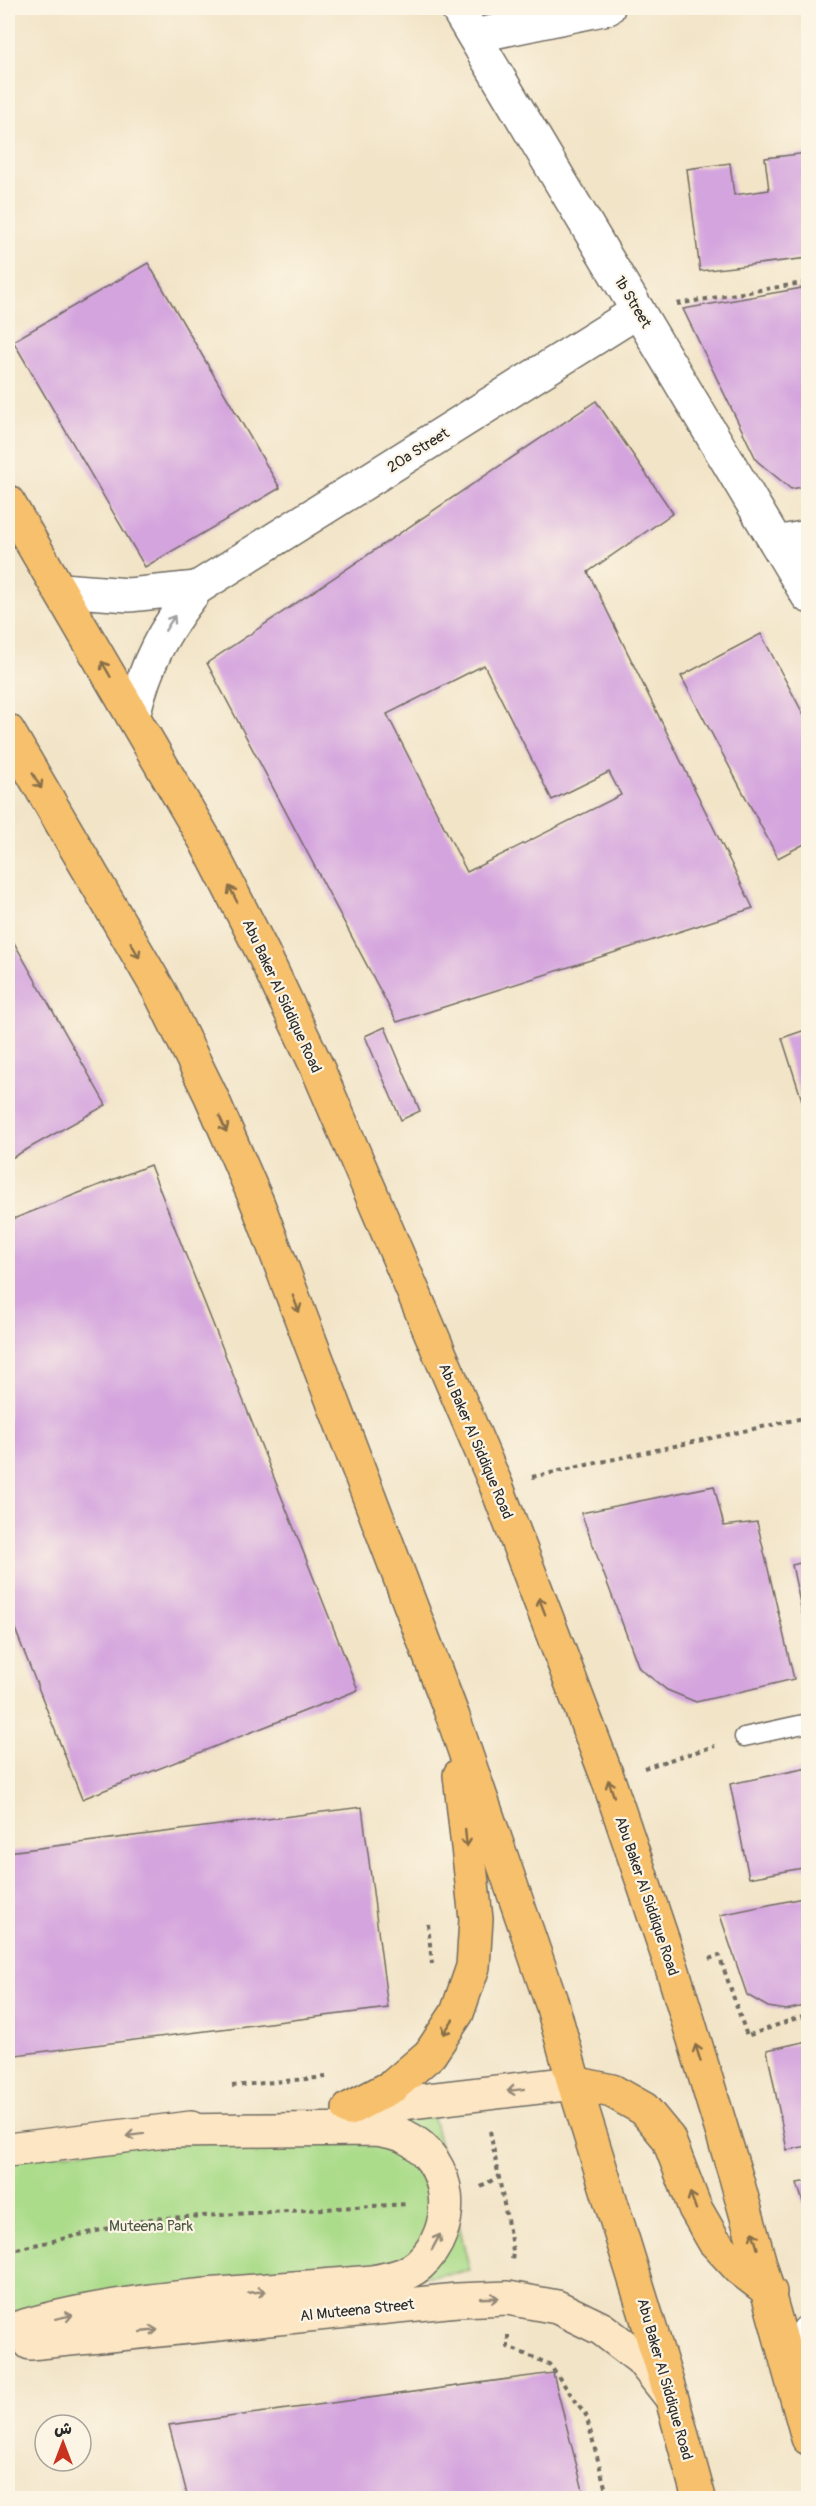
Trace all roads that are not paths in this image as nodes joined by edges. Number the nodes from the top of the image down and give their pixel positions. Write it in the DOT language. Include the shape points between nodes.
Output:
graph roads {
  1 [pos="457,8"];
  2 [pos="608,8"];
  3 [pos="474,36"];
  4 [pos="638,311"];
  5 [pos="8,502"];
  6 [pos="808,537"];
  7 [pos="777,543"];
  8 [pos="197,588"];
  9 [pos="61,590"];
  10 [pos="808,596"];
  11 [pos="133,716"];
  12 [pos="8,731"];
  13 [pos="453,1717"];
  14 [pos="808,1723"];
  15 [pos="744,1737"];
  16 [pos="574,2083"];
  17 [pos="350,2109"];
  18 [pos="169,2131"];
  19 [pos="8,2150"];
  20 [pos="770,2292"];
  21 [pos="8,2331"];
  22 [pos="808,2332"];
  23 [pos="8,2345"];
  24 [pos="794,2385"];
  25 [pos="672,2399"];
  26 [pos="808,2438"];
  27 [pos="699,2499"];
  1 -- 3 [label="street, 1b Street"];
  2 -- 3 [label="street"];
  3 -- 4 [label="street, 1b Street"];
  4 -- 7 [label="street, 1b Street"];
  4 -- 8 [label="street, 20a Street"];
  5 -- 9 [label="main road, Abu Baker Al Siddique Road"];
  6 -- 7 [label="street"];
  7 -- 10 [label="street, 1b Street"];
  8 -- 9 [label="street, 20a Street" via="129,595"];
  11 -- 8 [label="street, 20a Street, one-way" via="155,648"];
  11 -- 9 [label="main road, Abu Baker Al Siddique Road, one-way"];
  20 -- 11 [label="main road, Abu Baker Al Siddique Road, one-way" via="673,1971 608,1779 496,1485 317,1067 268,963 205,840"];
  12 -- 13 [label="main road, Abu Baker Al Siddique Road, one-way" via="160,992 211,1096 258,1202"];
  13 -- 16 [label="main road, Abu Baker Al Siddique Road" via="552,2004"];
  13 -- 17 [label="main road, one-way" via="476,1919 473,1967 457,2013 429,2054 393,2086"];
  14 -- 15 [label="lane"];
  16 -- 17 [label="street, one-way"];
  20 -- 16 [label="main road, one-way" via="740,2269 714,2241 695,2208 668,2138 644,2109 612,2091"];
  16 -- 25 [label="main road, Abu Baker Al Siddique Road"];
  17 -- 18 [label="street"];
  18 -- 19 [label="street, one-way"];
  21 -- 18 [label="street, one-way" via="121,2305 397,2278 418,2266 435,2247 445,2224 447,2200 441,2174 426,2151 404,2136 377,2129"];
  20 -- 24 [label="main road, Abu Baker Al Siddique Road"];
  22 -- 24 [label="street"];
  23 -- 25 [label="street, Al Muteena Street, one-way" via="508,2298 557,2307 602,2329 641,2359"];
  24 -- 26 [label="main road, Abu Baker Al Siddique Road"];
  25 -- 27 [label="main road, Abu Baker Al Siddique Road"];
}
